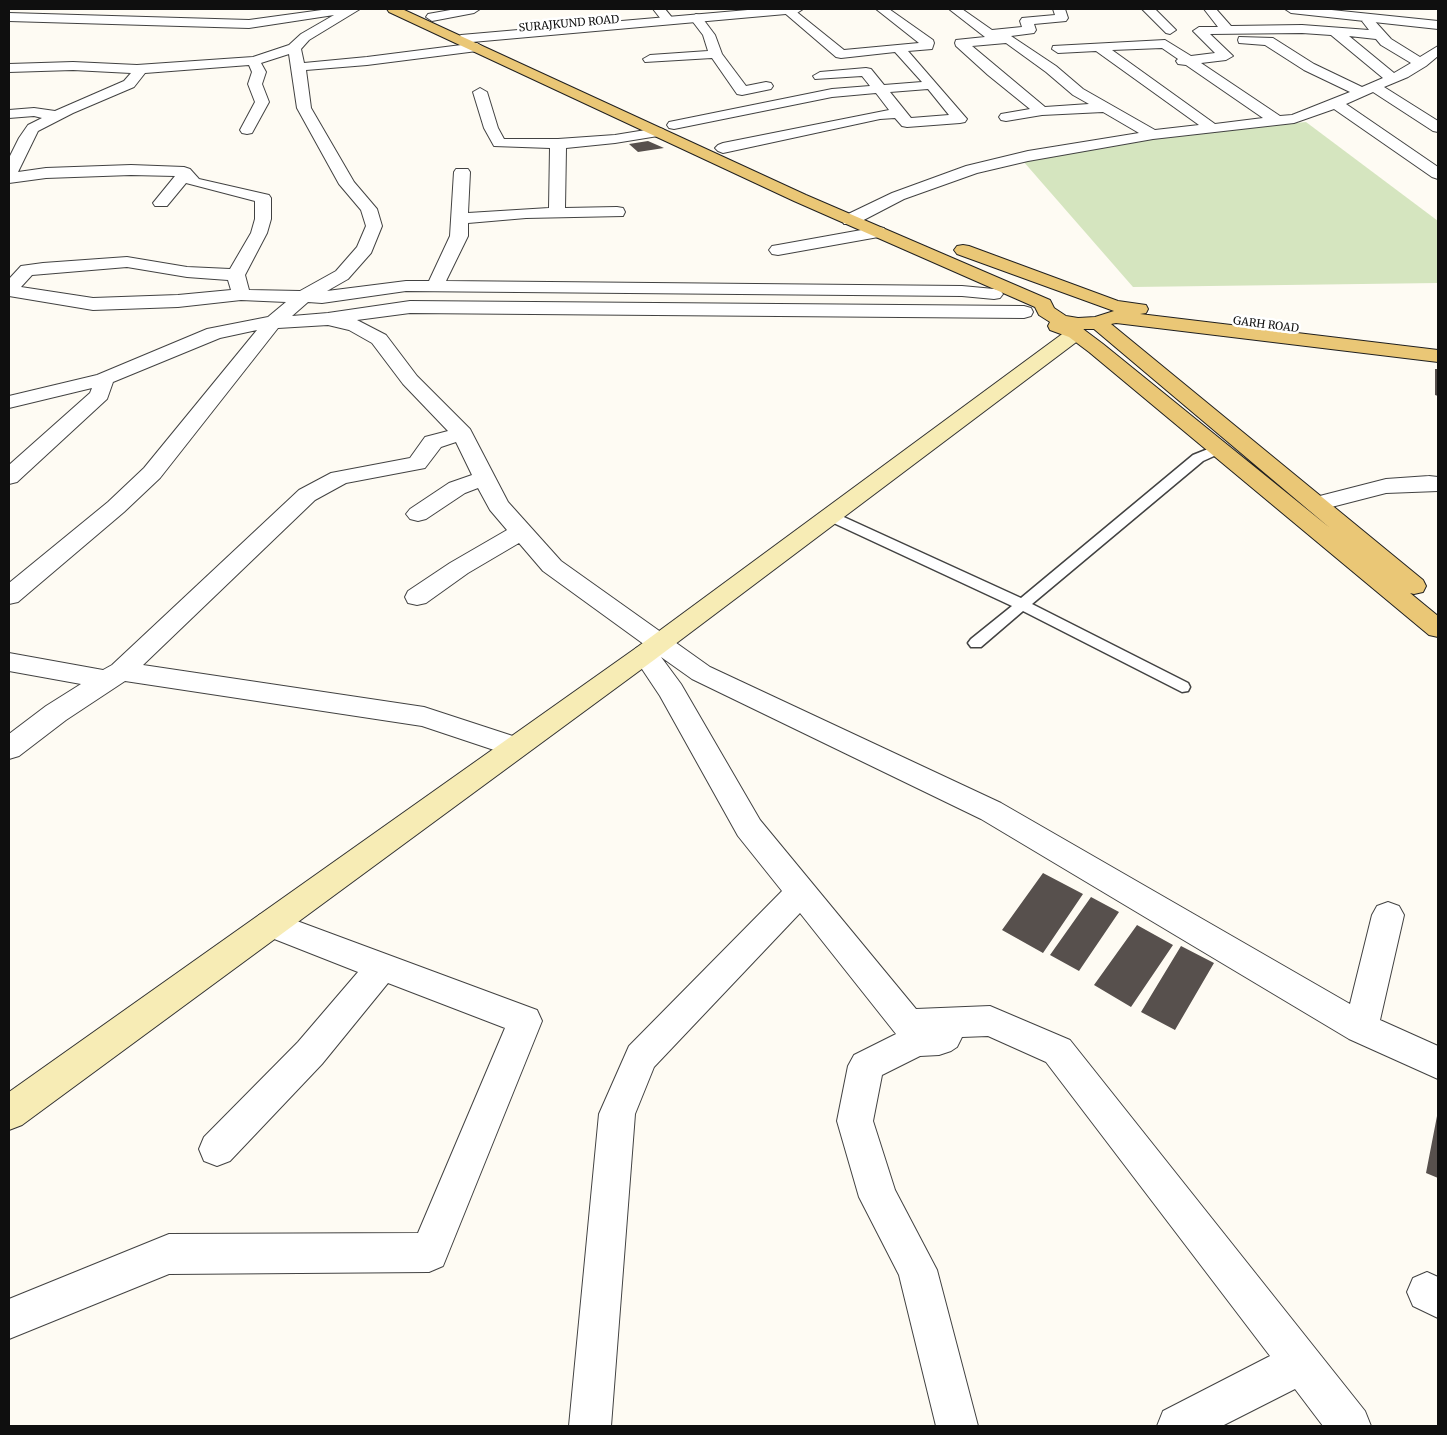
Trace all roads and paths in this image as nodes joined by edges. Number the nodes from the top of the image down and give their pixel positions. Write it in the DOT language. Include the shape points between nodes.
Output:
graph roads {
  1 [pos="353,9"];
  2 [pos="393,9"];
  3 [pos="411,9"];
  4 [pos="474,9"];
  5 [pos="760,9"];
  6 [pos="790,9"];
  7 [pos="882,9"];
  8 [pos="955,9"];
  9 [pos="1059,9"];
  10 [pos="1148,9"];
  11 [pos="1210,9"];
  12 [pos="1292,9"];
  13 [pos="1327,9"];
  14 [pos="1014,13"];
  15 [pos="664,15"];
  16 [pos="695,16"];
  17 [pos="9,17"];
  18 [pos="432,17"];
  19 [pos="1364,17"];
  20 [pos="1438,20"];
  21 [pos="1026,21"];
  22 [pos="201,23"];
  23 [pos="249,24"];
  24 [pos="1438,25"];
  25 [pos="1152,30"];
  26 [pos="1228,30"];
  27 [pos="1333,30"];
  28 [pos="1380,35"];
  29 [pos="187,36"];
  30 [pos="993,37"];
  31 [pos="291,38"];
  32 [pos="467,39"];
  33 [pos="1243,40"];
  34 [pos="1099,47"];
  35 [pos="898,48"];
  36 [pos="1058,49"];
  37 [pos="1438,50"];
  38 [pos="166,54"];
  39 [pos="716,54"];
  40 [pos="650,59"];
  41 [pos="1189,60"];
  42 [pos="254,61"];
  43 [pos="1164,62"];
  44 [pos="1140,63"];
  45 [pos="1421,63"];
  46 [pos="1124,64"];
  47 [pos="299,67"];
  48 [pos="9,68"];
  49 [pos="146,68"];
  50 [pos="820,76"];
  51 [pos="1392,78"];
  52 [pos="932,85"];
  53 [pos="766,86"];
  54 [pos="880,89"];
  55 [pos="1367,89"];
  56 [pos="480,92"];
  57 [pos="1335,104"];
  58 [pos="1104,108"];
  59 [pos="1042,111"];
  60 [pos="899,113"];
  61 [pos="9,114"];
  62 [pos="57,116"];
  63 [pos="1006,117"];
  64 [pos="1277,121"];
  65 [pos="1436,125"];
  66 [pos="1212,128"];
  67 [pos="668,129"];
  68 [pos="247,130"];
  69 [pos="1153,135"];
  70 [pos="558,144"];
  71 [pos="723,148"];
  72 [pos="462,172"];
  73 [pos="9,174"];
  74 [pos="186,174"];
  75 [pos="1438,174"];
  76 [pos="9,178"];
  77 [pos="161,203"];
  78 [pos="557,212"];
  79 [pos="617,212"];
  80 [pos="858,216"];
  81 [pos="461,220"];
  82 [pos="878,232"];
  83 [pos="778,250"];
  84 [pos="962,268"];
  85 [pos="236,275"];
  86 [pos="435,286"];
  87 [pos="9,290"];
  88 [pos="994,294"];
  89 [pos="241,295"];
  90 [pos="304,296"];
  91 [pos="1024,312"];
  92 [pos="1109,315"];
  93 [pos="328,319"];
  94 [pos="272,323"];
  95 [pos="1076,333"];
  96 [pos="1438,346"];
  97 [pos="1412,348"];
  98 [pos="1438,356"];
  99 [pos="104,379"];
  100 [pos="9,402"];
  101 [pos="462,434"];
  102 [pos="1218,449"];
  103 [pos="9,477"];
  104 [pos="484,478"];
  105 [pos="1438,484"];
  106 [pos="1316,504"];
  107 [pos="418,514"];
  108 [pos="830,516"];
  109 [pos="521,532"];
  110 [pos="9,596"];
  111 [pos="417,597"];
  112 [pos="1428,605"];
  113 [pos="1023,606"];
  114 [pos="1438,629"];
  115 [pos="976,644"];
  116 [pos="652,648"];
  117 [pos="9,662"];
  118 [pos="114,675"];
  119 [pos="1182,687"];
  120 [pos="515,748"];
  121 [pos="9,749"];
  122 [pos="801,891"];
  123 [pos="1388,915"];
  124 [pos="270,924"];
  125 [pos="382,967"];
  126 [pos="964,1022"];
  127 [pos="1361,1028"];
  128 [pos="1438,1063"];
  129 [pos="9,1113"];
  130 [pos="217,1149"];
  131 [pos="9,1319"];
  132 [pos="1301,1362"];
  133 [pos="590,1426"];
  134 [pos="957,1426"];
  135 [pos="1178,1426"];
  136 [pos="1350,1426"];
  1 -- 23 [label="street"];
  1 -- 31 [label="street"];
  2 -- 32 [label="main road"];
  3 -- 18 [label="main road"];
  4 -- 18 [label="street"];
  5 -- 16 [label="street"];
  6 -- 16 [label="street"];
  6 -- 35 [label="street" via="841,54"];
  7 -- 35 [label="street" via="928,43 927,46"];
  8 -- 30 [label="street"];
  9 -- 21 [label="street" via="1062,18"];
  10 -- 25 [label="street" via="1170,30"];
  11 -- 26 [label="street"];
  12 -- 19 [label="street"];
  13 -- 20 [label="street"];
  14 -- 21 [label="street"];
  15 -- 16 [label="street"];
  15 -- 32 [label="street"];
  16 -- 39 [label="street" via="710,35"];
  17 -- 22 [label="street"];
  18 -- 32 [label="main road"];
  19 -- 24 [label="street"];
  19 -- 28 [label="street"];
  21 -- 30 [label="street" via="1030,30"];
  22 -- 23 [label="street"];
  22 -- 29 [label="street"];
  23 -- 31 [label="street"];
  26 -- 27 [label="street"];
  26 -- 41 [label="street" via="1199,31 1226,56"];
  27 -- 28 [label="street"];
  27 -- 51 [label="street"];
  28 -- 45 [label="street"];
  30 -- 58 [label="street" via="1010,39"];
  30 -- 59 [label="street" via="961,43"];
  31 -- 42 [label="street"];
  31 -- 47 [label="street"];
  32 -- 47 [label="street" via="368,61"];
  32 -- 67 [label="main road"];
  33 -- 55 [label="street" via="1268,41 1309,67"];
  34 -- 36 [label="street"];
  34 -- 41 [label="street" via="1165,44"];
  34 -- 46 [label="street"];
  35 -- 52 [label="street"];
  37 -- 45 [label="street"];
  38 -- 49 [label="street"];
  39 -- 40 [label="street"];
  39 -- 53 [label="street" via="742,91"];
  41 -- 43 [label="street"];
  41 -- 64 [label="street"];
  42 -- 49 [label="street"];
  42 -- 68 [label="street" via="259,72 255,84 262,102"];
  44 -- 46 [label="street"];
  45 -- 51 [label="street"];
  46 -- 66 [label="street"];
  47 -- 90 [label="street" via="304,108 347,184 369,209 374,226 365,249 342,275"];
  48 -- 49 [label="street"];
  49 -- 62 [label="street" via="129,84"];
  50 -- 54 [label="street" via="866,72"];
  51 -- 55 [label="street"];
  52 -- 54 [label="street"];
  52 -- 60 [label="street" via="960,119 907,123"];
  54 -- 60 [label="street"];
  54 -- 67 [label="street" via="832,92"];
  55 -- 57 [label="street"];
  55 -- 65 [label="street"];
  56 -- 70 [label="street" via="499,143"];
  57 -- 64 [label="street" via="1294,119"];
  57 -- 75 [label="street"];
  58 -- 59 [label="street"];
  58 -- 69 [label="street"];
  59 -- 63 [label="street"];
  60 -- 71 [label="street"];
  61 -- 62 [label="street" via="34,112"];
  62 -- 73 [label="street" via="33,128"];
  64 -- 66 [label="street"];
  66 -- 69 [label="street"];
  67 -- 70 [label="street" via="615,139"];
  67 -- 71 [label="main road"];
  67 -- 80 [label="main road"];
  69 -- 80 [label="street" via="972,169 898,196"];
  70 -- 78 [label="street"];
  71 -- 80 [label="main road"];
  72 -- 81 [label="street"];
  74 -- 76 [label="street" via="131,170 46,173"];
  74 -- 77 [label="street"];
  74 -- 85 [label="street" via="194,182 263,198 259,233"];
  78 -- 79 [label="street"];
  78 -- 81 [label="street"];
  80 -- 82 [label="main road"];
  80 -- 92 [label="main road, GARH ROAD" via="1096,298"];
  81 -- 86 [label="street" via="459,236"];
  82 -- 83 [label="street"];
  82 -- 84 [label="main road"];
  84 -- 88 [label="main road" via="968,277"];
  84 -- 92 [label="main road" via="1043,304 1046,311 1060,320 1078,324"];
  85 -- 87 [label="street" via="187,272 127,262 27,270"];
  85 -- 89 [label="street"];
  86 -- 88 [label="street"];
  86 -- 90 [label="street"];
  87 -- 89 [label="street" via="93,304"];
  88 -- 91 [label="main road"];
  89 -- 90 [label="street"];
  90 -- 94 [label="street"];
  91 -- 93 [label="street" via="410,307"];
  91 -- 95 [label="main road"];
  92 -- 97 [label="main road, GARH ROAD"];
  92 -- 106 [label="main road"];
  93 -- 94 [label="street"];
  93 -- 101 [label="street" via="356,326 379,338 410,380"];
  94 -- 99 [label="street" via="214,333"];
  94 -- 110 [label="street" via="152,473"];
  95 -- 102 [label="main road"];
  95 -- 108 [label="main road"];
  96 -- 97 [label="main road, GARH ROAD"];
  97 -- 98 [label="main road, GARH ROAD"];
  99 -- 100 [label="street"];
  99 -- 103 [label="street" via="100,395"];
  101 -- 104 [label="street"];
  101 -- 118 [label="street" via="433,442 417,463 339,478 307,495"];
  102 -- 112 [label="main road"];
  102 -- 113 [label="lane" via="1198,458"];
  104 -- 107 [label="street" via="458,488"];
  104 -- 109 [label="street" via="498,505"];
  105 -- 106 [label="street" via="1386,486"];
  106 -- 112 [label="main road"];
  108 -- 113 [label="lane"];
  108 -- 116 [label="main road"];
  109 -- 111 [label="street"];
  109 -- 116 [label="street" via="552,566"];
  112 -- 114 [label="main road"];
  113 -- 115 [label="lane"];
  113 -- 119 [label="lane"];
  116 -- 120 [label="main road"];
  116 -- 122 [label="street" via="672,691 749,828"];
  116 -- 127 [label="street" via="991,811"];
  117 -- 118 [label="street"];
  118 -- 120 [label="street" via="424,717"];
  118 -- 121 [label="street"];
  120 -- 124 [label="main road"];
  122 -- 126 [label="street" via="908,1024"];
  122 -- 133 [label="street" via="641,1057 617,1114"];
  123 -- 127 [label="street"];
  124 -- 125 [label="street"];
  124 -- 129 [label="main road"];
  125 -- 130 [label="street" via="310,1052"];
  125 -- 131 [label="street" via="525,1021 429,1252 170,1254"];
  126 -- 132 [label="street" via="990,1021 1058,1051"];
  126 -- 134 [label="street" via="939,1040 916,1040 866,1066 854,1121 878,1197 916,1270"];
  127 -- 128 [label="street"];
  132 -- 135 [label="street"];
  132 -- 136 [label="street"];
}
